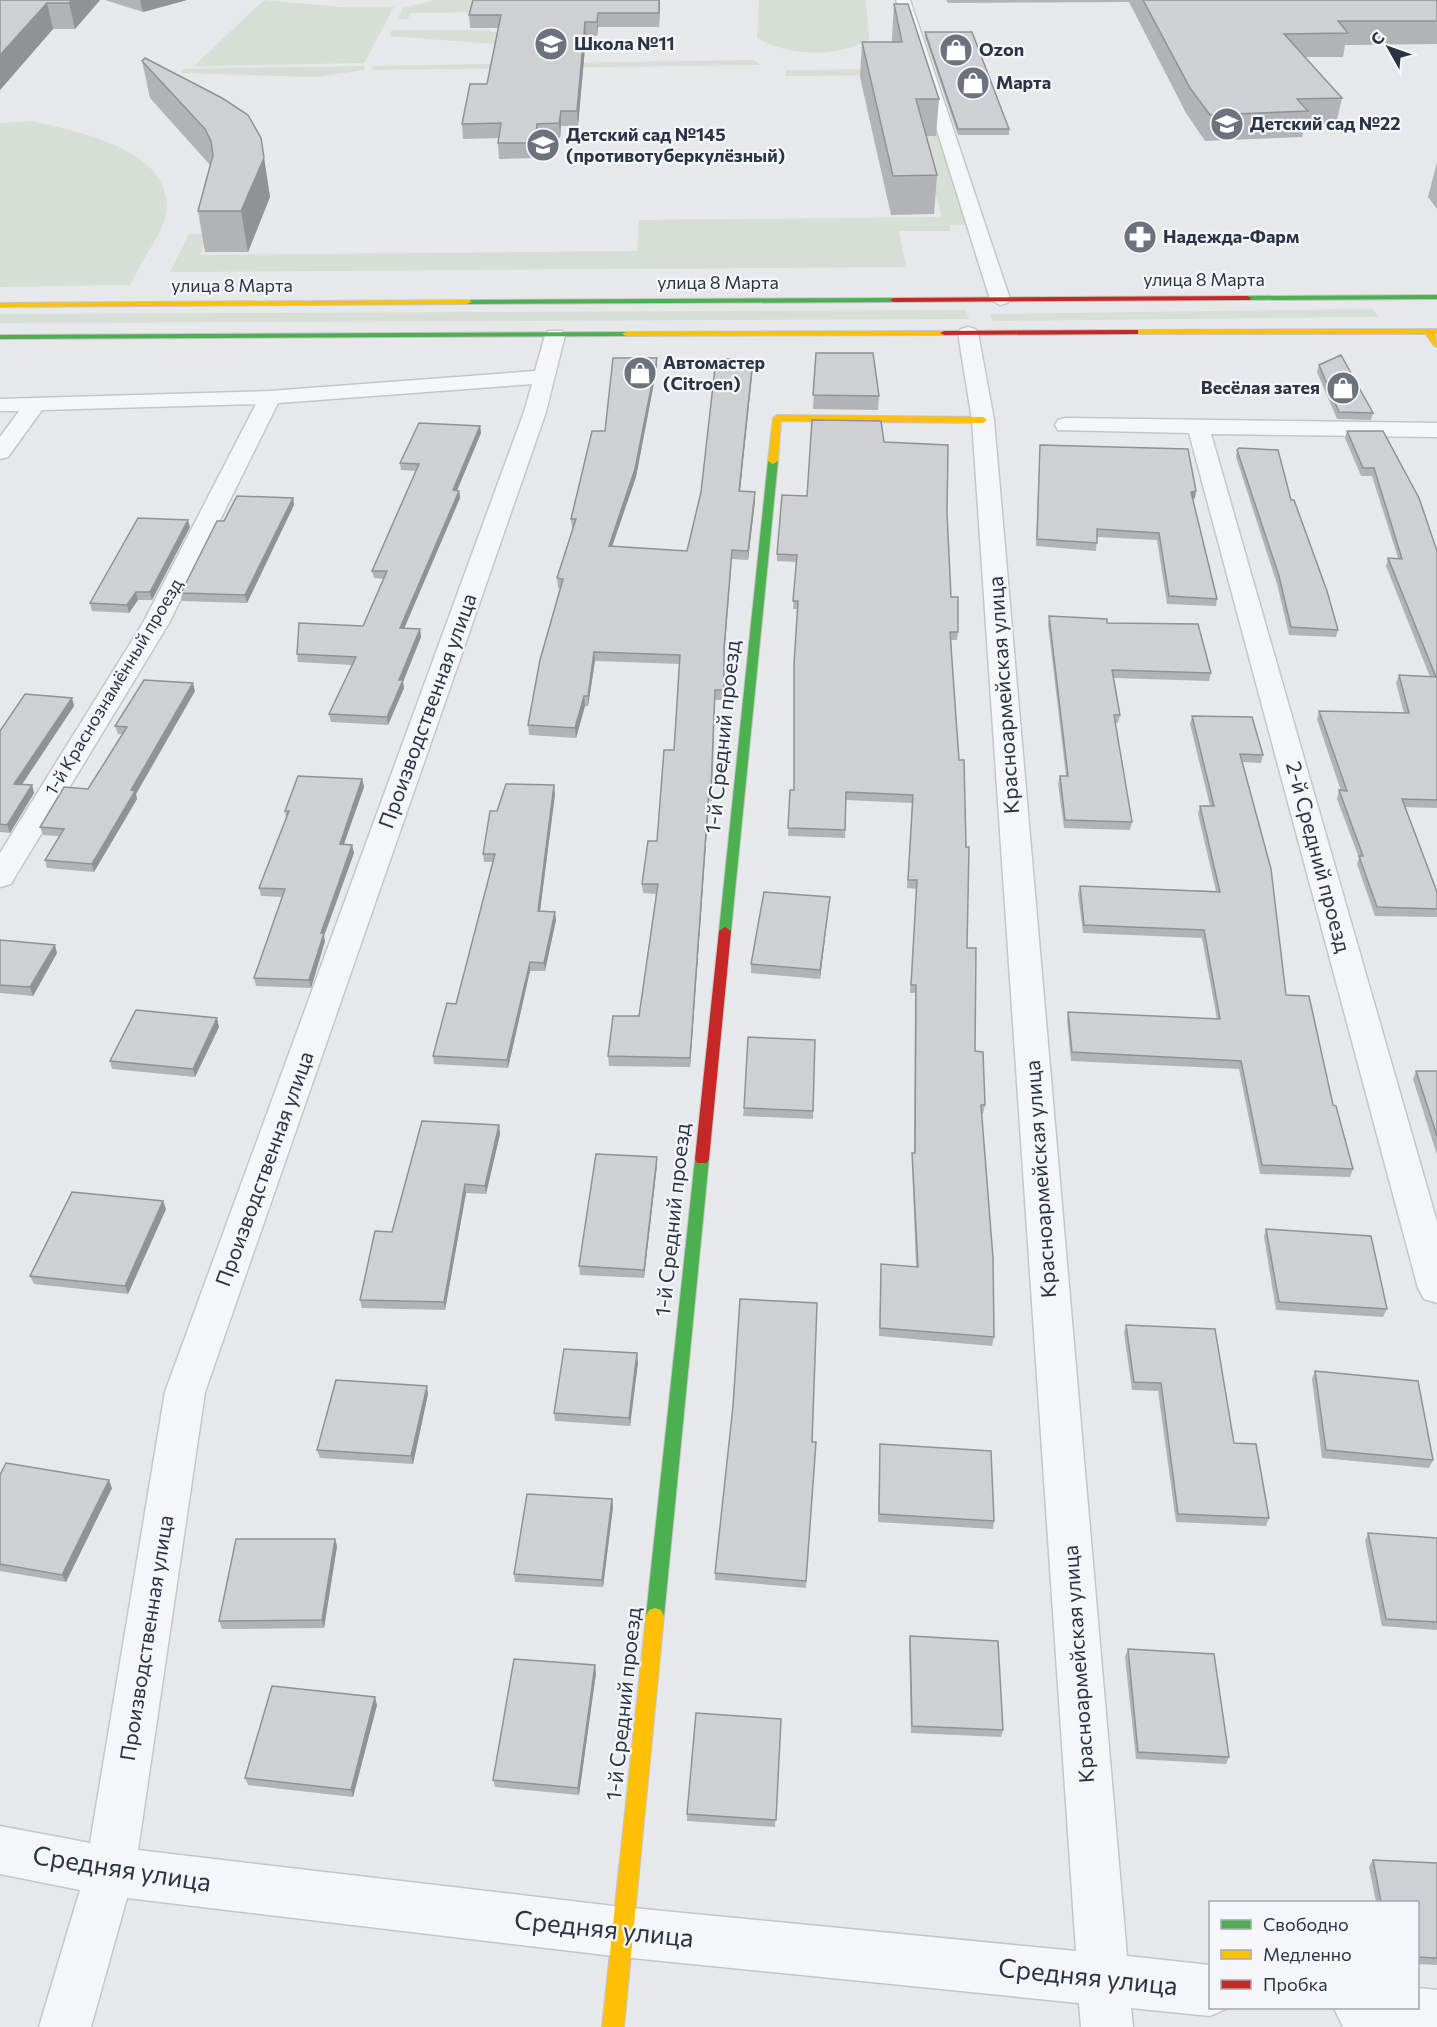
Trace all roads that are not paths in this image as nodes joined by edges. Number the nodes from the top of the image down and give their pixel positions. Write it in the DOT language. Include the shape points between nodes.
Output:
graph roads {
  1 [pos="903,0"];
  2 [pos="1410,297"];
  3 [pos="1437,297"];
  4 [pos="1000,299"];
  5 [pos="0,305"];
  6 [pos="1433,331"];
  7 [pos="968,333"];
  8 [pos="555,334"];
  9 [pos="0,337"];
  10 [pos="1437,344"];
  11 [pos="544,377"];
  12 [pos="270,397"];
  13 [pos="0,405"];
  14 [pos="35,405"];
  15 [pos="983,420"];
  16 [pos="1066,425"];
  17 [pos="1198,427"];
  18 [pos="1437,430"];
  19 [pos="0,452"];
  20 [pos="0,877"];
  21 [pos="1437,1288"];
  22 [pos="0,1850"];
  23 [pos="110,1871"];
  24 [pos="622,1932"];
  25 [pos="1102,1978"];
  26 [pos="1209,1990"];
  27 [pos="1377,2009"];
  28 [pos="1437,2016"];
  29 [pos="65,2027"];
  30 [pos="613,2027"];
  31 [pos="1107,2027"];
  1 -- 4 [label="street"];
  2 -- 3 [label="main road, улица 8 Марта"];
  2 -- 4 [label="main road, улица 8 Марта"];
  2 -- 6 [label="main road"];
  4 -- 5 [label="main road, улица 8 Марта"];
  6 -- 7 [label="main road"];
  6 -- 10 [label="main road"];
  7 -- 8 [label="main road"];
  7 -- 15 [label="street, Красноармейская улица"];
  8 -- 9 [label="main road"];
  8 -- 11 [label="street, Производственная улица"];
  11 -- 12 [label="street"];
  11 -- 23 [label="street, Производственная улица" via="535,412 185,1392"];
  12 -- 14 [label="street"];
  12 -- 20 [label="street, 1-й Краснознамённый проезд" via="156,623"];
  13 -- 14 [label="street"];
  14 -- 19 [label="street"];
  15 -- 24 [label="main road, 1-й Средний проезд" via="777,418"];
  15 -- 25 [label="street, Красноармейская улица"];
  16 -- 17 [label="street"];
  17 -- 18 [label="street"];
  17 -- 21 [label="street, 2-й Средний проезд"];
  22 -- 23 [label="street, Средняя улица"];
  23 -- 24 [label="street, Средняя улица"];
  23 -- 29 [label="street, Производственная улица"];
  24 -- 25 [label="street, Средняя улица"];
  24 -- 30 [label="main road, 1-й Средний проезд"];
  25 -- 26 [label="street, Средняя улица"];
  25 -- 31 [label="street, Красноармейская улица"];
  27 -- 28 [label="street"];
}
